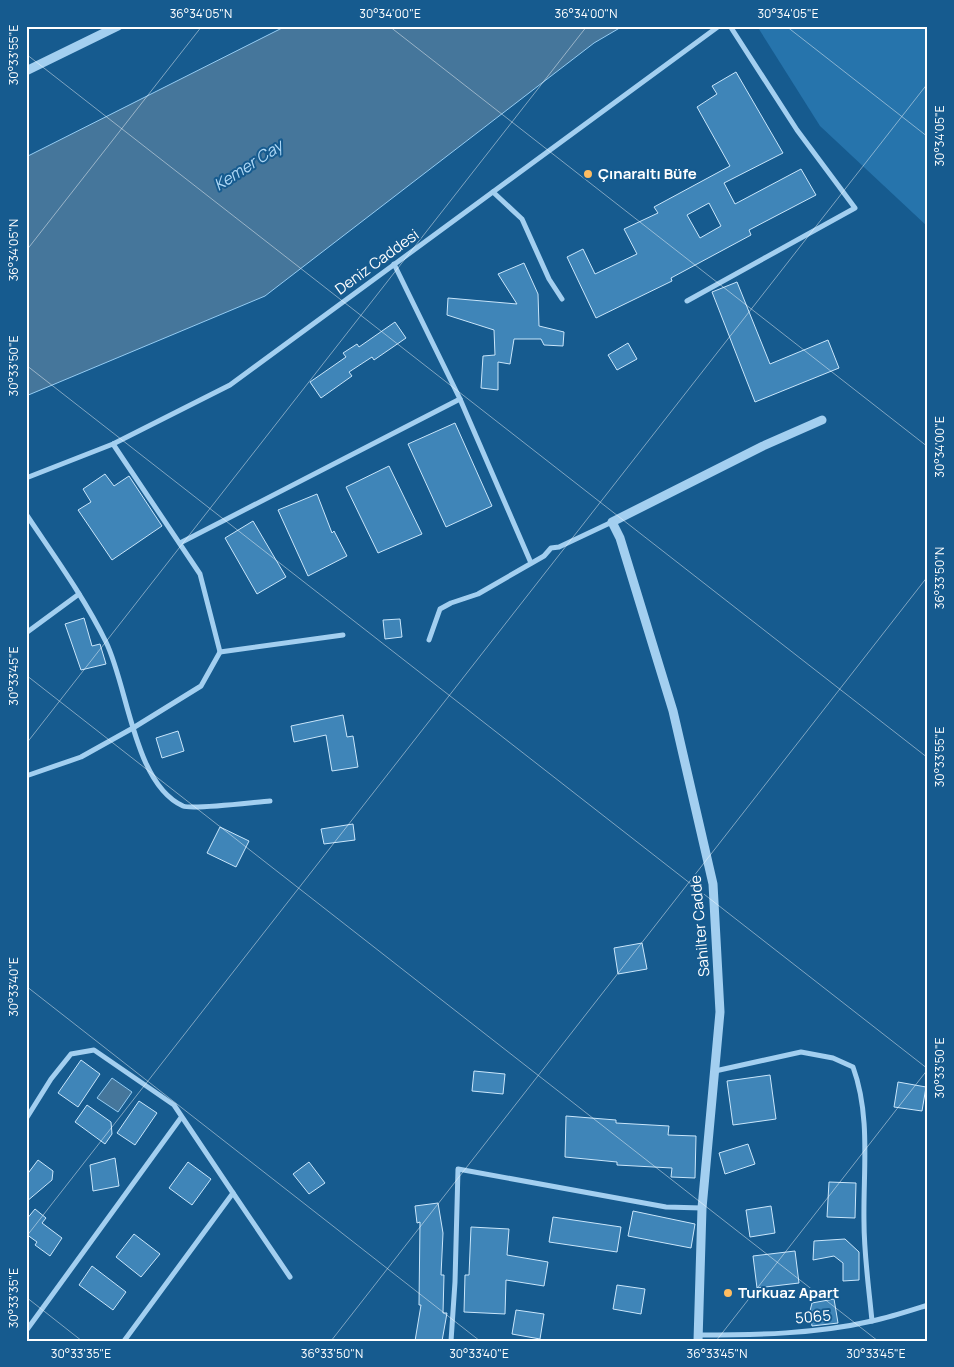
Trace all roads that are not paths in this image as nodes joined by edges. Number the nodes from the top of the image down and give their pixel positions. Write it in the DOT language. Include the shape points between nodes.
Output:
graph roads {
  1 [pos="118,26"];
  2 [pos="719,26"];
  3 [pos="730,26"];
  4 [pos="26,71"];
  5 [pos="493,192"];
  6 [pos="394,264"];
  7 [pos="562,299"];
  8 [pos="687,301"];
  9 [pos="460,399"];
  10 [pos="822,420"];
  11 [pos="113,444"];
  12 [pos="26,478"];
  13 [pos="26,514"];
  14 [pos="612,522"];
  15 [pos="180,543"];
  16 [pos="531,563"];
  17 [pos="79,594"];
  18 [pos="26,633"];
  19 [pos="343,634"];
  20 [pos="429,640"];
  21 [pos="220,652"];
  22 [pos="133,728"];
  23 [pos="26,776"];
  24 [pos="270,801"];
  25 [pos="715,1070"];
  26 [pos="26,1119"];
  27 [pos="180,1119"];
  28 [pos="233,1193"];
  29 [pos="702,1208"];
  30 [pos="290,1278"];
  31 [pos="928,1305"];
  32 [pos="872,1321"];
  33 [pos="26,1331"];
  34 [pos="699,1338"];
  35 [pos="124,1341"];
  36 [pos="451,1341"];
  1 -- 4 [label="street"];
  2 -- 5 [label="street, Deniz Caddesi"];
  3 -- 8 [label="street" via="796,130 855,208"];
  5 -- 6 [label="street, Deniz Caddesi"];
  5 -- 7 [label="street" via="522,219"];
  6 -- 9 [label="street"];
  6 -- 11 [label="street, Deniz Caddesi" via="230,386"];
  9 -- 15 [label="street"];
  9 -- 16 [label="street"];
  10 -- 14 [label="street"];
  11 -- 12 [label="street, Deniz Caddesi"];
  11 -- 15 [label="street"];
  13 -- 17 [label="street"];
  14 -- 16 [label="street" via="551,548"];
  14 -- 25 [label="street, Sahilter Cadde" via="620,538 672,711 713,884 720,1012"];
  15 -- 21 [label="street" via="200,574"];
  16 -- 20 [label="street" via="478,594 440,609"];
  17 -- 18 [label="street"];
  17 -- 22 [label="street" via="107,644"];
  19 -- 21 [label="street"];
  21 -- 22 [label="street" via="201,686"];
  22 -- 23 [label="street" via="81,757"];
  22 -- 24 [label="street" via="156,784 185,807"];
  25 -- 29 [label="street, Sahilter Cadde"];
  25 -- 32 [label="street" via="801,1052 833,1058 853,1067 864,1110 864,1225"];
  26 -- 27 [label="street" via="51,1078 71,1054 94,1050 174,1105"];
  27 -- 28 [label="street"];
  27 -- 33 [label="street"];
  28 -- 30 [label="street"];
  28 -- 35 [label="street"];
  29 -- 34 [label="street, Sahilter Cadde"];
  29 -- 36 [label="street" via="666,1207 458,1169 456,1282"];
  31 -- 32 [label="street, 5065"];
  32 -- 34 [label="street, 5065" via="835,1328"];
}
